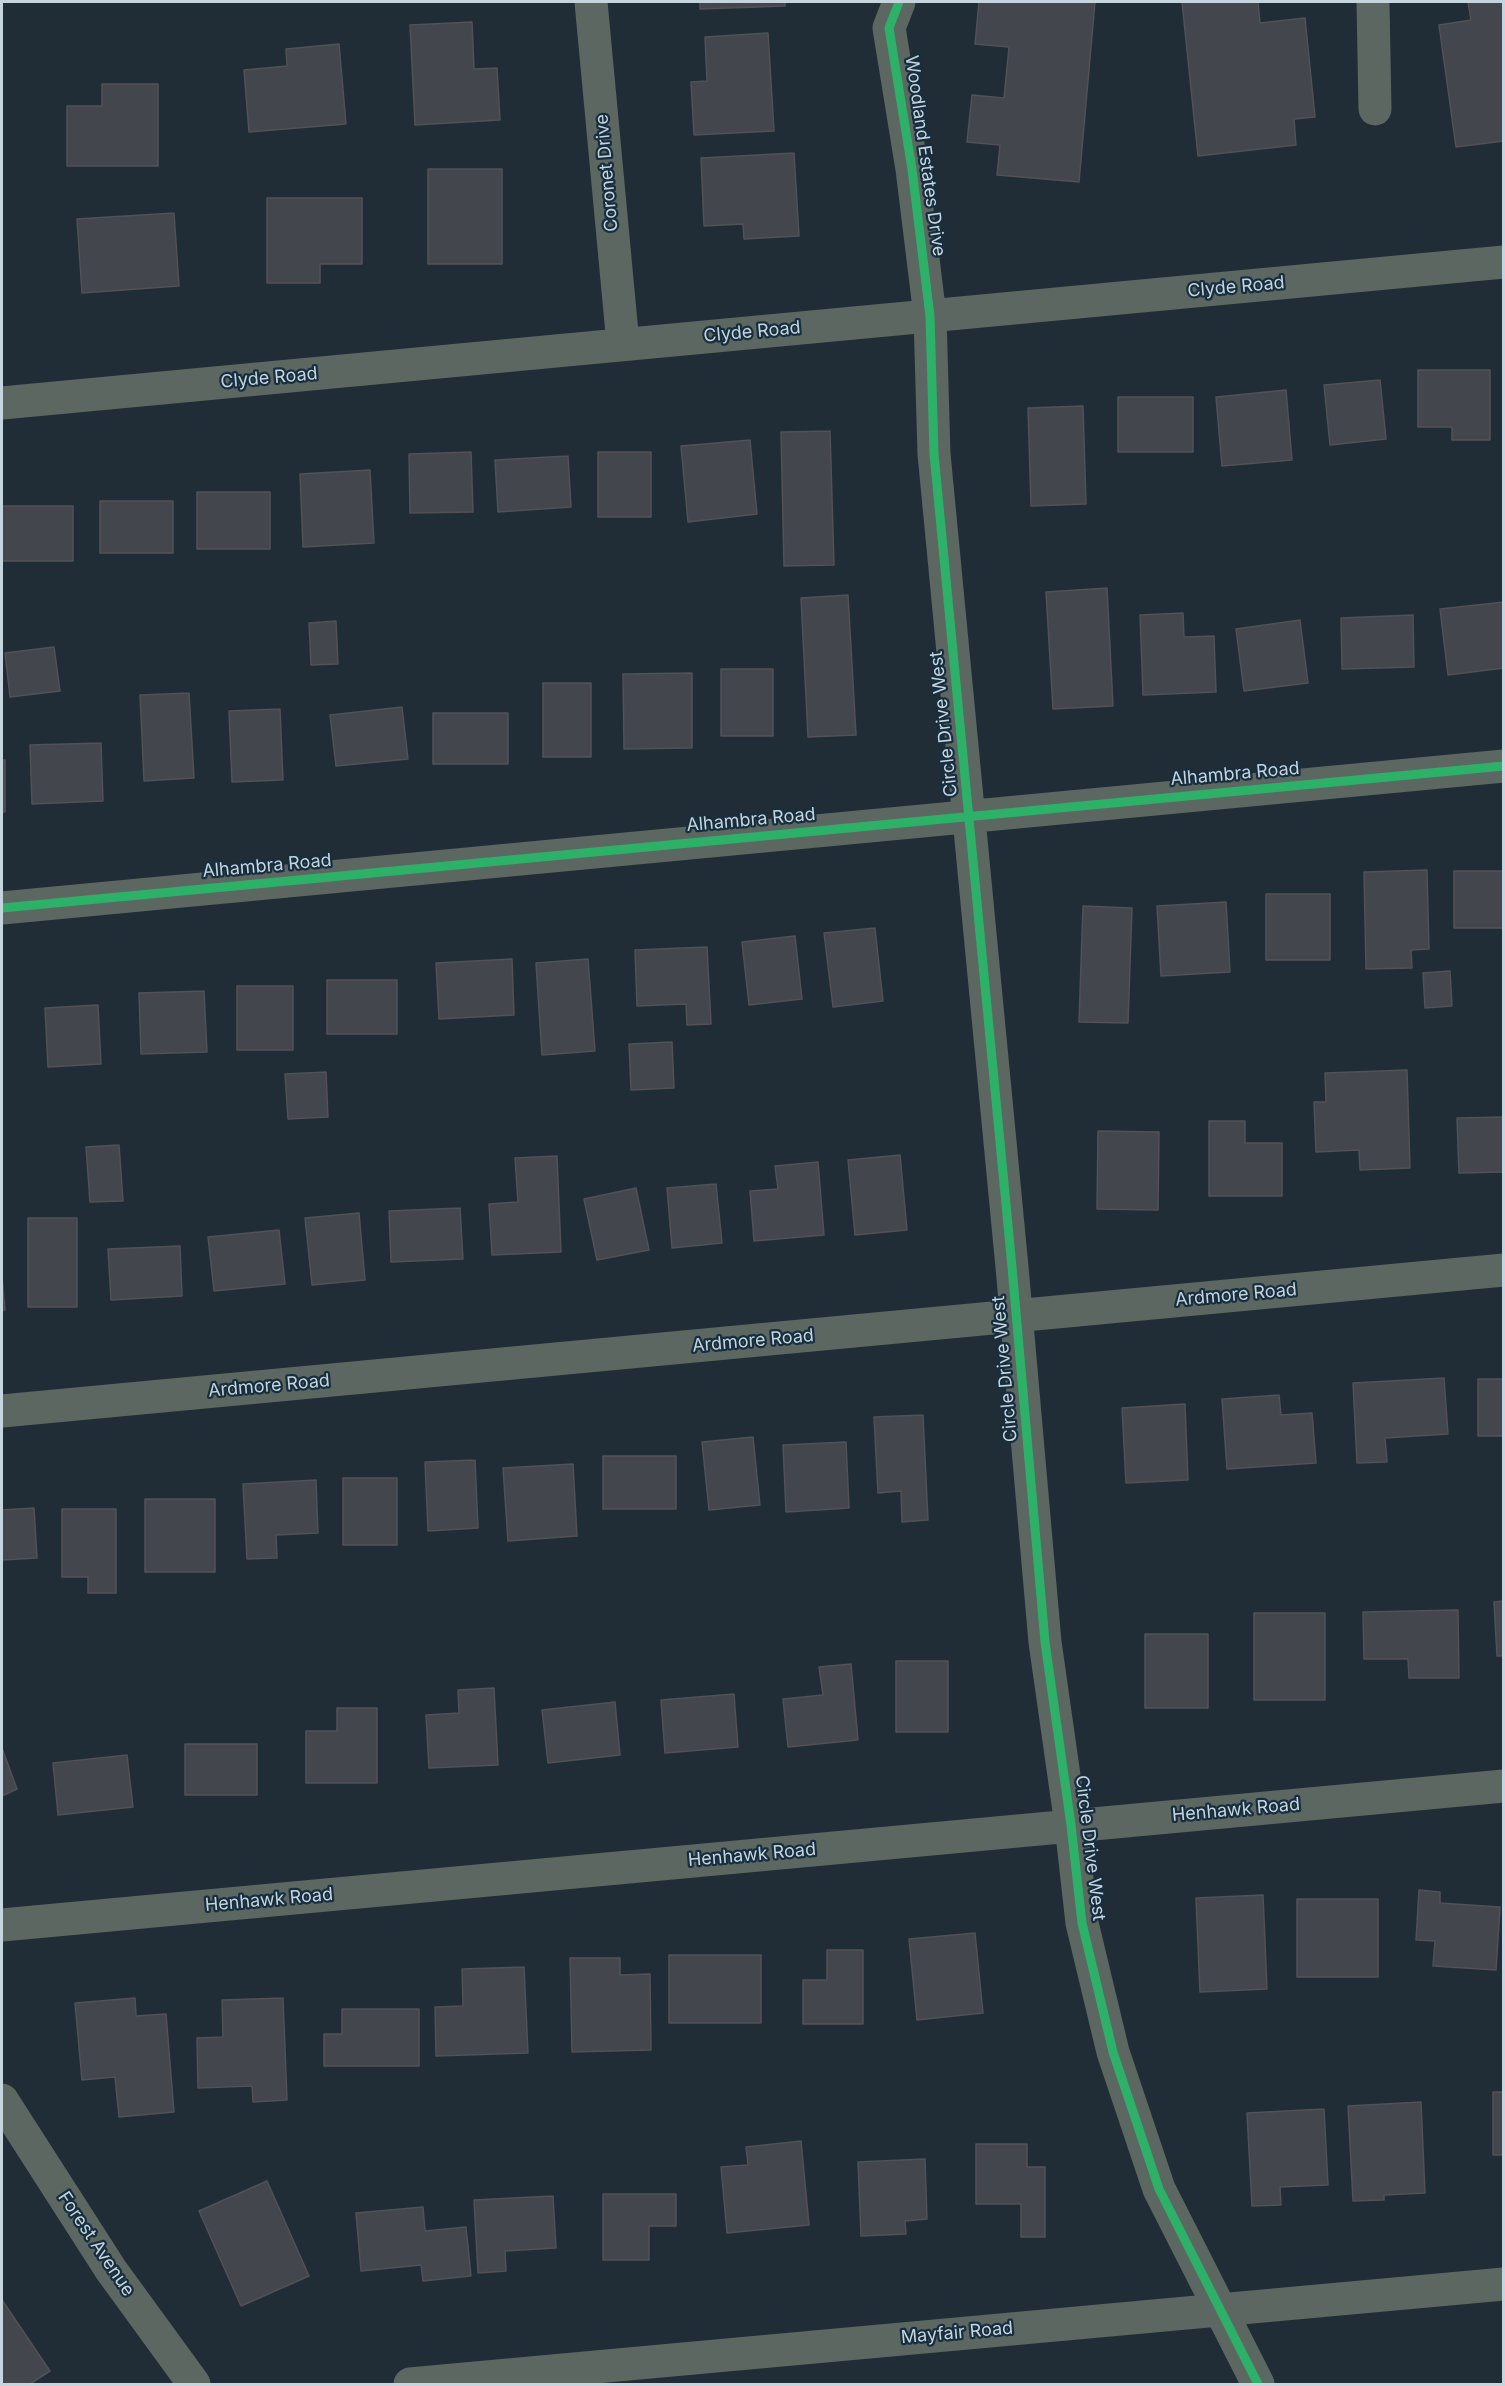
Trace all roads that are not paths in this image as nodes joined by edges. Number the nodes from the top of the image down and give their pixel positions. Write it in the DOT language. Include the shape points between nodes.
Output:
graph roads {
  1 [pos="591,2"];
  2 [pos="899,2"];
  3 [pos="1373,2"];
  4 [pos="1375,110"];
  5 [pos="1503,262"];
  6 [pos="930,316"];
  7 [pos="623,344"];
  8 [pos="2,403"];
  9 [pos="1503,766"];
  10 [pos="970,816"];
  11 [pos="2,908"];
  12 [pos="1503,1270"];
  13 [pos="1017,1316"];
  14 [pos="2,1410"];
  15 [pos="1503,1786"];
  16 [pos="1071,1824"];
  17 [pos="2,1925"];
  18 [pos="2,2100"];
  19 [pos="1503,2284"];
  20 [pos="1218,2308"];
  21 [pos="195,2385"];
  22 [pos="410,2385"];
  23 [pos="1258,2385"];
  1 -- 7 [label="street, Coronet Drive"];
  2 -- 6 [label="street, Woodland Estates Drive" via="890,28"];
  3 -- 4 [label="street"];
  5 -- 6 [label="street, Clyde Road"];
  6 -- 7 [label="street, Clyde Road"];
  6 -- 10 [label="street, Circle Drive West" via="934,454"];
  7 -- 8 [label="street, Clyde Road"];
  9 -- 10 [label="street, Alhambra Road"];
  10 -- 11 [label="street, Alhambra Road"];
  10 -- 13 [label="street, Circle Drive West"];
  12 -- 13 [label="street, Ardmore Road"];
  13 -- 14 [label="street, Ardmore Road"];
  13 -- 16 [label="street, Circle Drive West" via="1045,1642"];
  15 -- 16 [label="street, Henhawk Road"];
  16 -- 17 [label="street, Henhawk Road"];
  16 -- 20 [label="street, Circle Drive West" via="1082,1923 1113,2052 1159,2189"];
  18 -- 21 [label="street, Forest Avenue" via="111,2270"];
  19 -- 20 [label="street, Mayfair Road"];
  20 -- 22 [label="street, Mayfair Road"];
  20 -- 23 [label="street, Circle Drive West"];
}
